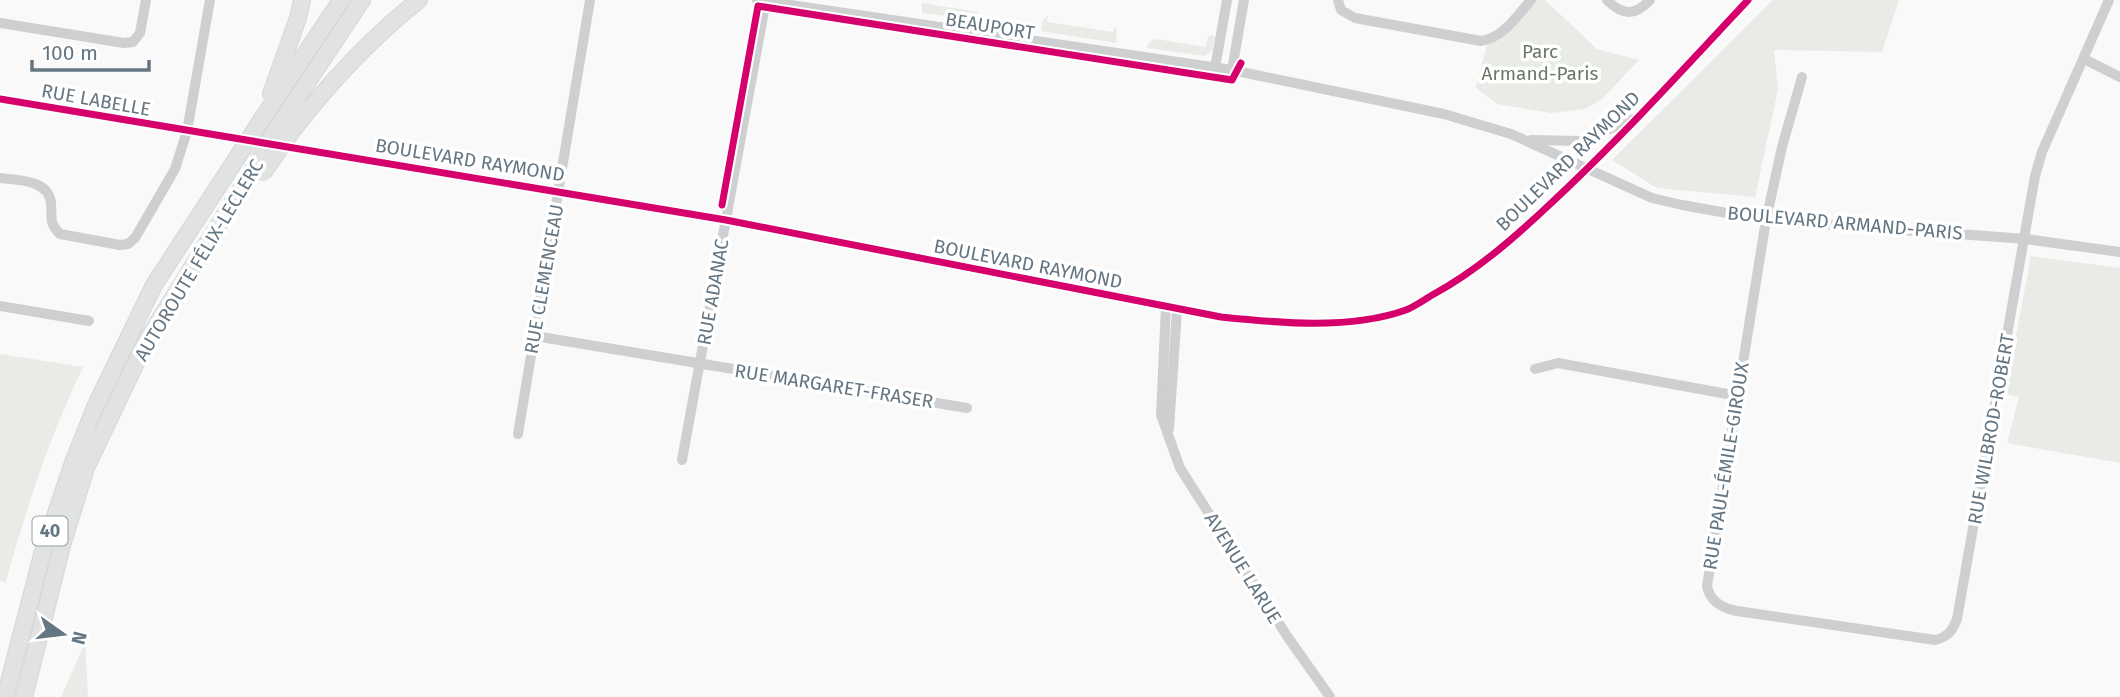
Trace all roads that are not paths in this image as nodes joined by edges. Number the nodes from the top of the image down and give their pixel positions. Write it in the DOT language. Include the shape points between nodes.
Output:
graph roads {
  1 [pos="146,0"];
  2 [pos="210,0"];
  3 [pos="302,0"];
  4 [pos="341,0"];
  5 [pos="362,0"];
  6 [pos="419,0"];
  7 [pos="590,0"];
  8 [pos="763,0"];
  9 [pos="1227,0"];
  10 [pos="1244,0"];
  11 [pos="1338,0"];
  12 [pos="1531,0"];
  13 [pos="1606,0"];
  14 [pos="1650,0"];
  15 [pos="1748,0"];
  16 [pos="2109,0"];
  17 [pos="0,23"];
  18 [pos="2084,59"];
  19 [pos="1215,68"];
  20 [pos="1232,70"];
  21 [pos="1802,77"];
  22 [pos="2120,77"];
  23 [pos="0,99"];
  24 [pos="1639,117"];
  25 [pos="262,119"];
  26 [pos="286,128"];
  27 [pos="187,131"];
  28 [pos="1524,139"];
  29 [pos="1588,168"];
  30 [pos="0,178"];
  31 [pos="559,190"];
  32 [pos="726,220"];
  33 [pos="1766,220"];
  34 [pos="2025,239"];
  35 [pos="2120,252"];
  36 [pos="0,306"];
  37 [pos="1172,309"];
  38 [pos="89,321"];
  39 [pos="535,336"];
  40 [pos="700,363"];
  41 [pos="1535,369"];
  42 [pos="1738,396"];
  43 [pos="967,408"];
  44 [pos="518,434"];
  45 [pos="682,460"];
  46 [pos="1957,619"];
  47 [pos="5,697"];
  48 [pos="24,697"];
  49 [pos="1330,697"];
  1 -- 17 [label="street" via="140,33 132,42"];
  2 -- 27 [label="street"];
  3 -- 25 [label="highway"];
  4 -- 25 [label="highway, AUTOROUTE FÉLIX-LECLERC / 40"];
  5 -- 26 [label="highway, AUTOROUTE FÉLIX-LECLERC / 40"];
  6 -- 26 [label="highway"];
  7 -- 31 [label="street, RUE CLEMENCEAU"];
  8 -- 19 [label="street, BOULEVARD ARMAND-PARIS"];
  8 -- 32 [label="street, RUE ADANAC"];
  9 -- 19 [label="street"];
  10 -- 20 [label="street"];
  11 -- 12 [label="street" via="1341,10 1355,18 1481,41 1502,32"];
  13 -- 14 [label="street" via="1618,10 1632,13"];
  15 -- 24 [label="street, BOULEVARD RAYMOND"];
  16 -- 18 [label="street, RUE WILBROD-ROBERT"];
  18 -- 22 [label="street"];
  18 -- 34 [label="street, RUE WILBROD-ROBERT" via="2042,152"];
  19 -- 20 [label="street, BOULEVARD ARMAND-PARIS"];
  20 -- 28 [label="street, BOULEVARD ARMAND-PARIS" via="1444,114"];
  21 -- 33 [label="street, RUE PAUL-ÉMILE-GIROUX"];
  23 -- 27 [label="street, RUE LABELLE"];
  24 -- 28 [label="street" via="1581,141"];
  24 -- 29 [label="street, BOULEVARD RAYMOND"];
  25 -- 47 [label="highway, AUTOROUTE FÉLIX-LECLERC / 40, bridge" via="154,285 95,407 43,551"];
  26 -- 48 [label="highway, AUTOROUTE FÉLIX-LECLERC / 40, bridge" via="147,340 86,468"];
  27 -- 30 [label="street" via="175,169 128,244 60,234 53,228 51,201 42,187"];
  27 -- 31 [label="street, BOULEVARD RAYMOND"];
  28 -- 29 [label="street, BOULEVARD ARMAND-PARIS"];
  29 -- 33 [label="street, BOULEVARD ARMAND-PARIS" via="1652,198"];
  29 -- 37 [label="street, BOULEVARD RAYMOND" via="1461,279 1406,309 1346,323 1276,323"];
  31 -- 32 [label="street, BOULEVARD RAYMOND"];
  31 -- 39 [label="street, RUE CLEMENCEAU"];
  32 -- 37 [label="street, BOULEVARD RAYMOND"];
  32 -- 40 [label="street, RUE ADANAC"];
  33 -- 34 [label="street, BOULEVARD ARMAND-PARIS"];
  33 -- 42 [label="street, RUE PAUL-ÉMILE-GIROUX"];
  34 -- 35 [label="street, BOULEVARD ARMAND-PARIS"];
  34 -- 46 [label="street, RUE WILBROD-ROBERT"];
  36 -- 38 [label="street"];
  37 -- 49 [label="street, AVENUE LARUE" via="1161,415 1180,468"];
  39 -- 40 [label="street, RUE MARGARET-FRASER"];
  39 -- 44 [label="street, RUE CLEMENCEAU"];
  40 -- 43 [label="street, RUE MARGARET-FRASER"];
  40 -- 45 [label="street, RUE ADANAC"];
  41 -- 42 [label="street" via="1558,363"];
  42 -- 46 [label="street, RUE PAUL-ÉMILE-GIROUX" via="1707,586 1713,600 1737,611 1935,639 1948,635"];
}
